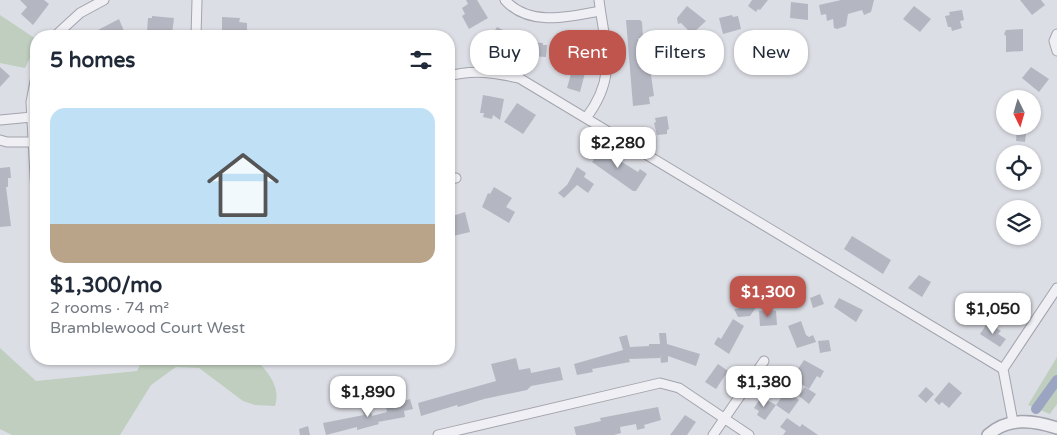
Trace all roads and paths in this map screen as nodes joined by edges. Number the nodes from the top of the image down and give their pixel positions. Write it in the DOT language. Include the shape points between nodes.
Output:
graph roads {
  1 [pos="104,0"];
  2 [pos="197,0"];
  3 [pos="505,0"];
  4 [pos="599,0"];
  5 [pos="600,11"];
  6 [pos="62,30"];
  7 [pos="196,30"];
  8 [pos="1057,34"];
  9 [pos="1057,51"];
  10 [pos="455,74"];
  11 [pos="30,117"];
  12 [pos="586,118"];
  13 [pos="0,120"];
  14 [pos="0,140"];
  15 [pos="30,142"];
  16 [pos="1057,288"];
  17 [pos="764,361"];
  18 [pos="1003,369"];
  19 [pos="724,418"];
  20 [pos="1013,422"];
  21 [pos="1057,428"];
  22 [pos="480,430"];
  23 [pos="438,435"];
  24 [pos="713,435"];
  25 [pos="749,435"];
  26 [pos="988,435"];
  1 -- 6 [label="street" via="80,13"];
  2 -- 7 [label="street"];
  3 -- 5 [label="street" via="529,16 542,18"];
  4 -- 5 [label="street"];
  5 -- 12 [label="street" via="608,73 600,97"];
  8 -- 9 [label="street" via="1054,41"];
  10 -- 12 [label="street" via="487,71 519,78"];
  11 -- 13 [label="street"];
  12 -- 18 [label="street"];
  14 -- 15 [label="street"];
  16 -- 18 [label="street"];
  17 -- 19 [label="street"];
  18 -- 20 [label="street"];
  19 -- 22 [label="street" via="679,388 660,383"];
  19 -- 24 [label="street"];
  19 -- 25 [label="street"];
  20 -- 21 [label="street" via="1030,421"];
  20 -- 26 [label="street" via="997,427"];
  22 -- 23 [label="street"];
}
